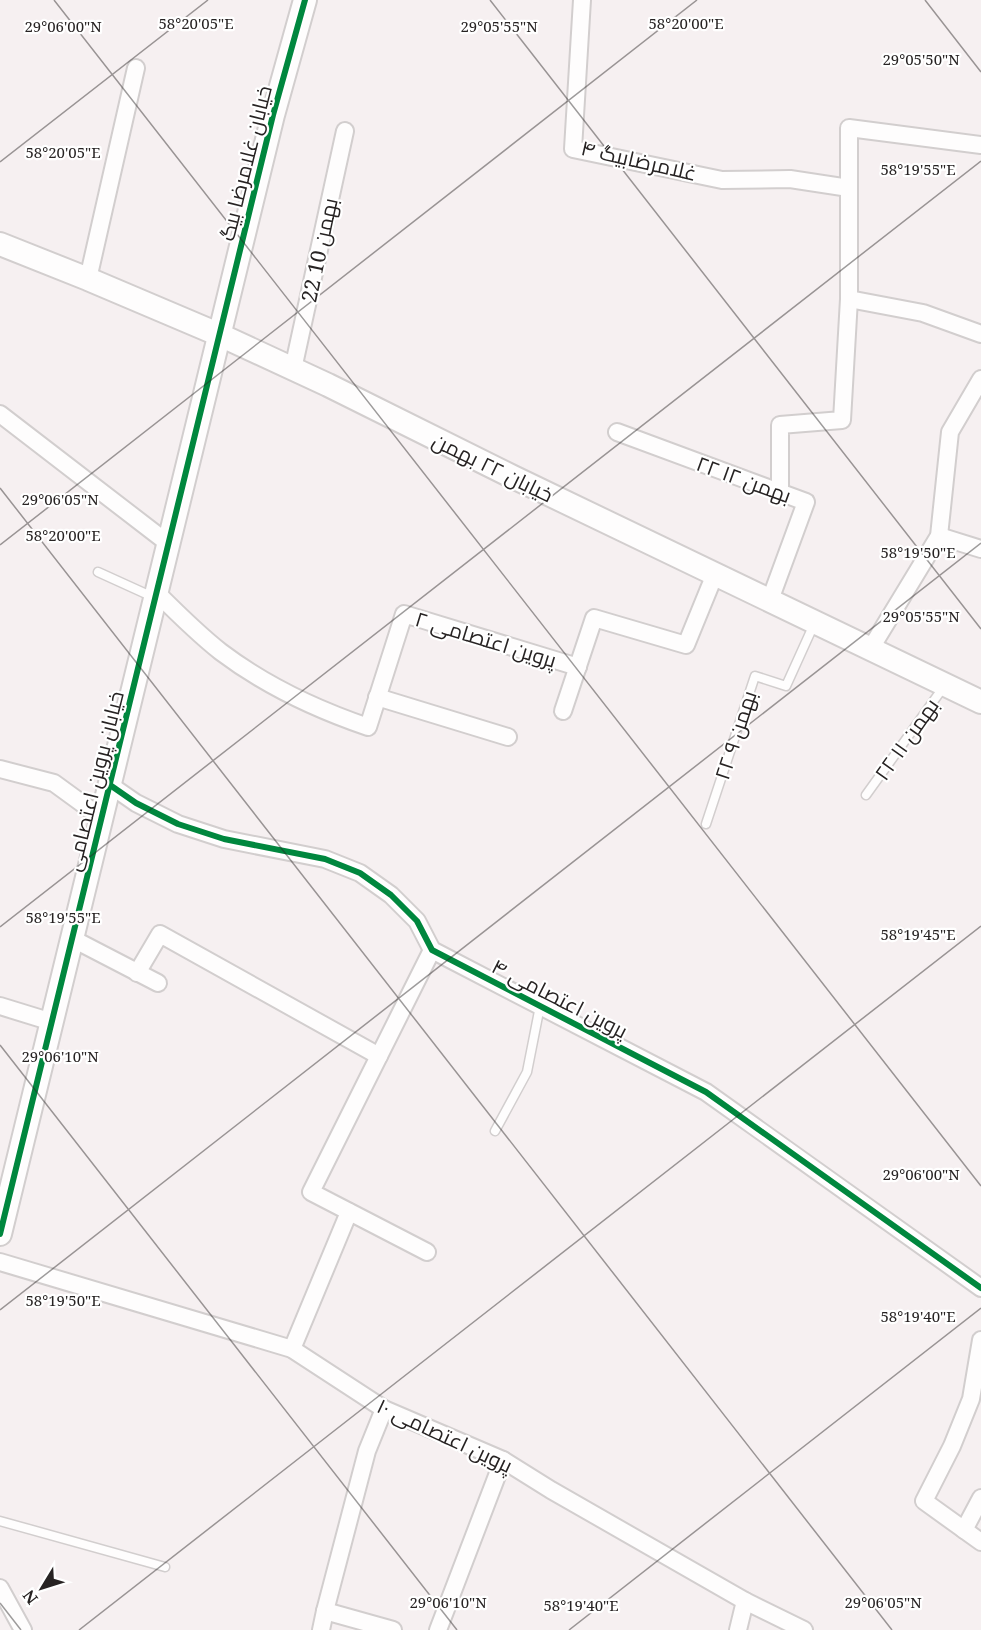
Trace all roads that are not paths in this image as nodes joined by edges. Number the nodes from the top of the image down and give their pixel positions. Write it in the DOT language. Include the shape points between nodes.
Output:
graph roads {
  1 [pos="305,0"];
  2 [pos="582,0"];
  3 [pos="136,68"];
  4 [pos="345,131"];
  5 [pos="981,145"];
  6 [pos="849,188"];
  7 [pos="0,244"];
  8 [pos="88,279"];
  9 [pos="849,299"];
  10 [pos="981,334"];
  11 [pos="220,335"];
  12 [pos="293,369"];
  13 [pos="981,379"];
  14 [pos="0,414"];
  15 [pos="617,432"];
  16 [pos="780,492"];
  17 [pos="939,536"];
  18 [pos="169,544"];
  19 [pos="981,549"];
  20 [pos="99,572"];
  21 [pos="716,574"];
  22 [pos="157,596"];
  23 [pos="770,600"];
  24 [pos="815,622"];
  25 [pos="871,648"];
  26 [pos="578,667"];
  27 [pos="945,684"];
  28 [pos="378,697"];
  29 [pos="981,702"];
  30 [pos="563,711"];
  31 [pos="508,737"];
  32 [pos="0,769"];
  33 [pos="110,785"];
  34 [pos="866,795"];
  35 [pos="102,818"];
  36 [pos="706,824"];
  37 [pos="72,939"];
  38 [pos="432,950"];
  39 [pos="137,973"];
  40 [pos="158,984"];
  41 [pos="0,1006"];
  42 [pos="540,1006"];
  43 [pos="52,1022"];
  44 [pos="379,1056"];
  45 [pos="495,1131"];
  46 [pos="349,1212"];
  47 [pos="0,1234"];
  48 [pos="427,1252"];
  49 [pos="0,1262"];
  50 [pos="981,1288"];
  51 [pos="981,1340"];
  52 [pos="292,1349"];
  53 [pos="384,1409"];
  54 [pos="503,1460"];
  55 [pos="981,1498"];
  56 [pos="0,1521"];
  57 [pos="964,1530"];
  58 [pos="981,1542"];
  59 [pos="165,1567"];
  60 [pos="0,1588"];
  61 [pos="745,1601"];
  62 [pos="325,1611"];
  63 [pos="23,1630"];
  64 [pos="321,1630"];
  65 [pos="393,1630"];
  66 [pos="438,1630"];
  67 [pos="738,1630"];
  68 [pos="804,1630"];
  1 -- 11 [label="street, خیابان غلامرضا بیگ"];
  2 -- 6 [label="street, غلامرضابیگ ۴" via="573,149 722,180 790,179"];
  3 -- 8 [label="street"];
  4 -- 12 [label="street, 22 بهمن 10"];
  5 -- 6 [label="street" via="849,128"];
  6 -- 9 [label="street"];
  7 -- 8 [label="street, خیابان ۲۲ بهمن"];
  8 -- 11 [label="street, خیابان ۲۲ بهمن"];
  9 -- 10 [label="street" via="923,313"];
  9 -- 16 [label="street" via="842,420 780,425"];
  11 -- 12 [label="street, خیابان ۲۲ بهمن"];
  11 -- 18 [label="street, خیابان پروین اعتصامی"];
  12 -- 21 [label="street, خیابان ۲۲ بهمن"];
  13 -- 17 [label="street" via="950,432"];
  14 -- 18 [label="street"];
  15 -- 16 [label="street, ۲۲ بهمن ۱۲"];
  16 -- 23 [label="street, ۲۲ بهمن ۱۲" via="806,502"];
  17 -- 19 [label="street"];
  17 -- 25 [label="street"];
  18 -- 22 [label="street, خیابان پروین اعتصامی"];
  20 -- 22 [label="lane"];
  21 -- 23 [label="street, خیابان ۲۲ بهمن"];
  21 -- 26 [label="street" via="686,645 594,618"];
  22 -- 28 [label="street, پروین اعتصامی ۲" via="221,652 295,698 368,727"];
  22 -- 33 [label="street, خیابان پروین اعتصامی"];
  23 -- 24 [label="street, خیابان ۲۲ بهمن"];
  24 -- 25 [label="street, خیابان ۲۲ بهمن"];
  24 -- 36 [label="lane, ۲۲ بهمن ۹" via="786,686 755,676"];
  25 -- 27 [label="street, خیابان ۲۲ بهمن"];
  26 -- 28 [label="street, پروین اعتصامی ۲" via="404,614"];
  26 -- 30 [label="street"];
  27 -- 29 [label="street, خیابان ۲۲ بهمن"];
  27 -- 34 [label="lane, ۲۲ بهمن ۱۱"];
  28 -- 31 [label="street"];
  32 -- 35 [label="street" via="54,783"];
  33 -- 35 [label="street, خیابان پروین اعتصامی"];
  33 -- 38 [label="street" via="178,824 224,839 325,859 360,873 391,894 417,921"];
  35 -- 37 [label="street, خیابان پروین اعتصامی"];
  37 -- 39 [label="street"];
  37 -- 43 [label="street, خیابان پروین اعتصامی"];
  38 -- 42 [label="street, پروین اعتصامی ۴"];
  38 -- 44 [label="street"];
  39 -- 40 [label="street"];
  39 -- 44 [label="street" via="160,934"];
  41 -- 43 [label="street"];
  42 -- 45 [label="lane" via="527,1072"];
  42 -- 50 [label="street, پروین اعتصامی ۴" via="706,1092"];
  43 -- 47 [label="street, خیابان پروین اعتصامی"];
  44 -- 46 [label="street" via="311,1192"];
  46 -- 48 [label="street"];
  46 -- 52 [label="street"];
  49 -- 52 [label="street, پروین اعتصامی ۱۰"];
  51 -- 57 [label="street" via="971,1399 924,1501"];
  52 -- 53 [label="street, پروین اعتصامی ۱۰"];
  53 -- 54 [label="street, پروین اعتصامی ۱۰"];
  53 -- 62 [label="street" via="368,1451"];
  54 -- 61 [label="street, پروین اعتصامی ۱۰"];
  54 -- 66 [label="street"];
  55 -- 57 [label="street"];
  56 -- 59 [label="lane"];
  57 -- 58 [label="street"];
  60 -- 63 [label="street"];
  61 -- 67 [label="street"];
  61 -- 68 [label="street, پروین اعتصامی ۱۰"];
  62 -- 64 [label="street"];
  62 -- 65 [label="street"];
}
